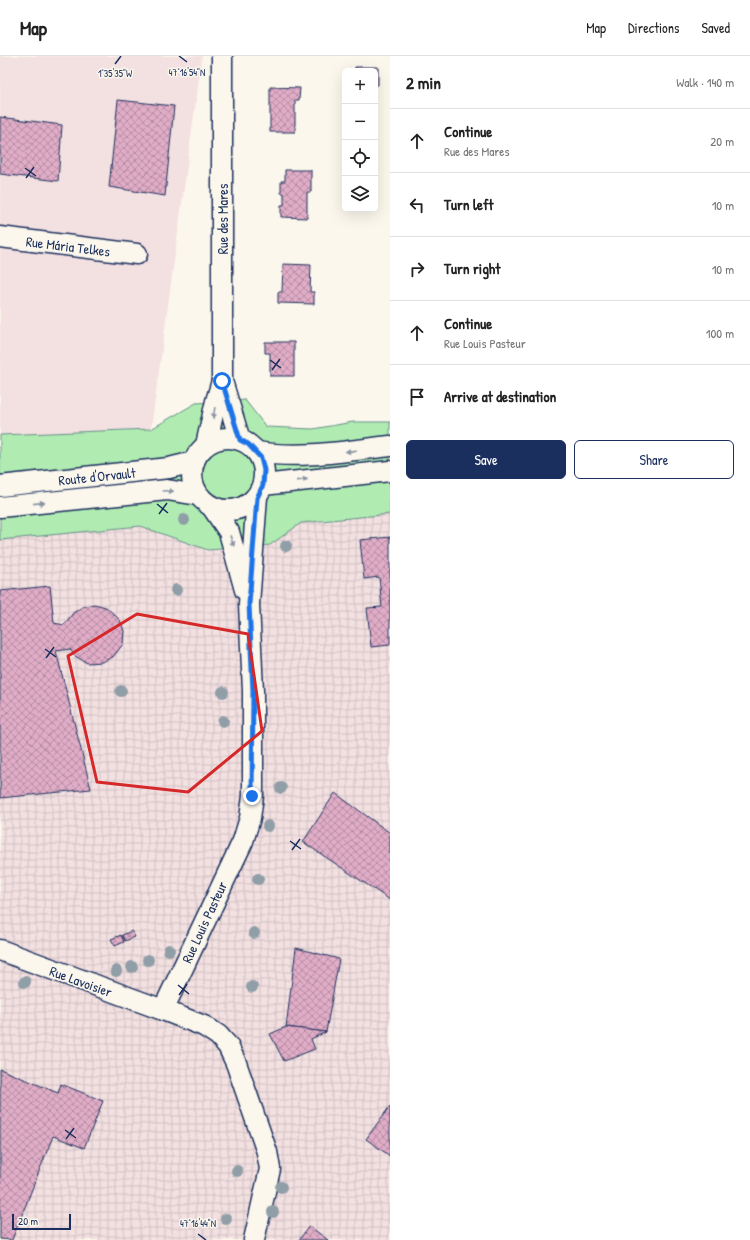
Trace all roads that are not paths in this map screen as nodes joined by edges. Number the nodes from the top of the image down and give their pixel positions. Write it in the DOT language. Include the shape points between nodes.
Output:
graph roads {
  1 [pos="222,56"];
  2 [pos="0,237"];
  3 [pos="137,254"];
  4 [pos="222,381"];
  5 [pos="240,440"];
  6 [pos="206,445"];
  7 [pos="390,446"];
  8 [pos="257,452"];
  9 [pos="194,462"];
  10 [pos="390,471"];
  11 [pos="0,486"];
  12 [pos="260,491"];
  13 [pos="205,501"];
  14 [pos="0,507"];
  15 [pos="249,604"];
  16 [pos="0,950"];
  17 [pos="163,1010"];
  18 [pos="254,1240"];
  1 -- 4 [label="street, Rue des Mares"];
  2 -- 3 [label="street, Rue Mária Telkes"];
  4 -- 5 [label="street, Rue des Mares"];
  4 -- 6 [label="street, Rue des Mares, one-way"];
  5 -- 6 [label="street" via="223,438"];
  5 -- 8 [label="street"];
  6 -- 9 [label="street"];
  7 -- 8 [label="street, one-way" via="310,455 281,456"];
  8 -- 12 [label="street" via="264,470"];
  9 -- 11 [label="street, Route d'Orvault" via="169,468"];
  9 -- 13 [label="street" via="192,479"];
  12 -- 10 [label="street, one-way" via="324,477"];
  12 -- 13 [label="street" via="244,507 232,511 225,511"];
  12 -- 15 [label="street, Rue Louis Pasteur"];
  14 -- 13 [label="street, one-way" via="167,490"];
  13 -- 15 [label="street, Rue Louis Pasteur, one-way" via="229,532"];
  15 -- 17 [label="street, Rue Louis Pasteur" via="253,691 250,818 243,841"];
  16 -- 17 [label="street, Rue Lavoisier"];
  17 -- 18 [label="street" via="204,1026 218,1035 228,1046 236,1063 267,1152 270,1169"];
}
